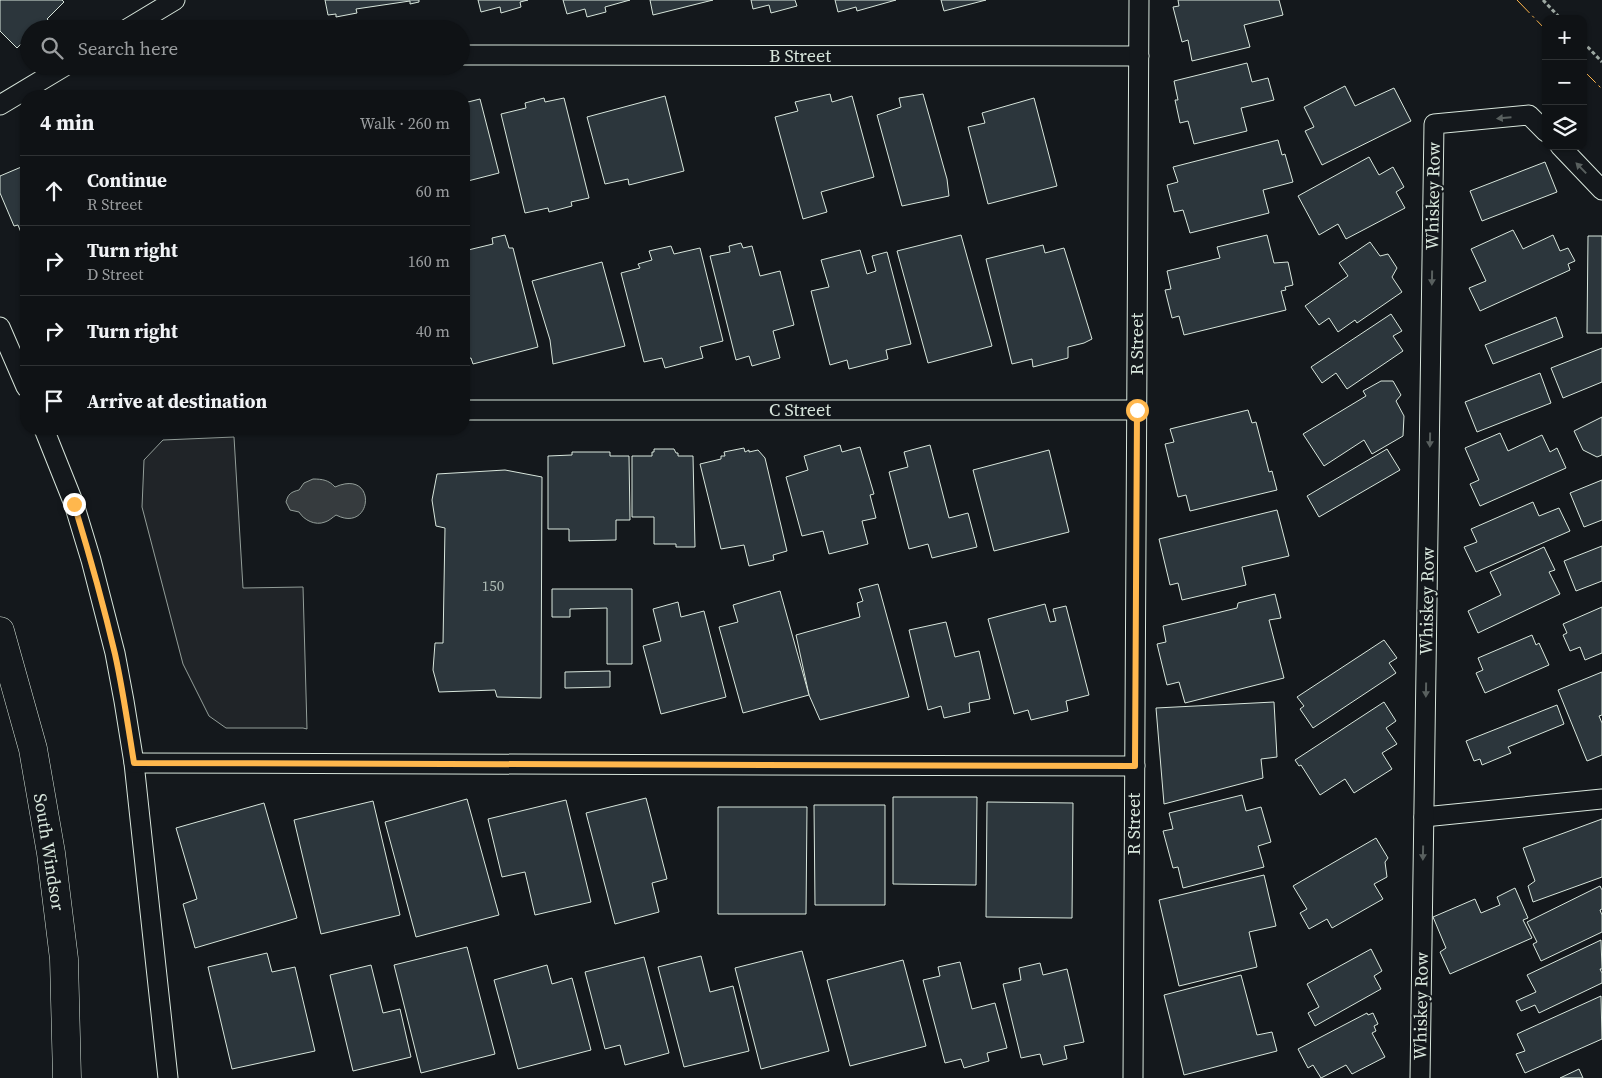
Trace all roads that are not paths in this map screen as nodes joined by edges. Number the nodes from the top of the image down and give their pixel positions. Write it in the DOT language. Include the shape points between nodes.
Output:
graph roads {
  1 [pos="175,0"];
  2 [pos="1139,0"];
  3 [pos="142,20"];
  4 [pos="470,55"];
  5 [pos="1139,56"];
  6 [pos="50,75"];
  7 [pos="25,90"];
  8 [pos="20,93"];
  9 [pos="0,105"];
  10 [pos="1542,128"];
  11 [pos="1564,150"];
  12 [pos="1602,190"];
  13 [pos="0,327"];
  14 [pos="20,373"];
  15 [pos="470,410"];
  16 [pos="1137,410"];
  17 [pos="46,435"];
  18 [pos="2,642"];
  19 [pos="134,763"];
  20 [pos="1135,766"];
  21 [pos="1602,800"];
  22 [pos="1424,817"];
  23 [pos="68,1078"];
  24 [pos="168,1078"];
  25 [pos="1133,1078"];
  26 [pos="1420,1078"];
  1 -- 3 [label="lane"];
  2 -- 5 [label="lane, R Street"];
  4 -- 5 [label="lane, B Street"];
  5 -- 16 [label="lane, R Street"];
  6 -- 7 [label="lane"];
  8 -- 9 [label="lane"];
  10 -- 22 [label="lane, Whiskey Row, one-way" via="1529,115 1434,124"];
  12 -- 11 [label="lane, one-way"];
  13 -- 14 [label="lane"];
  15 -- 16 [label="lane, C Street"];
  16 -- 20 [label="lane, R Street"];
  17 -- 19 [label="lane" via="74,504 91,560 115,654"];
  18 -- 23 [label="street, South Windsor" via="32,749 51,853 64,959"];
  19 -- 20 [label="lane"];
  19 -- 24 [label="lane"];
  20 -- 25 [label="lane, R Street"];
  21 -- 22 [label="lane"];
  22 -- 26 [label="lane, Whiskey Row, one-way"];
}
